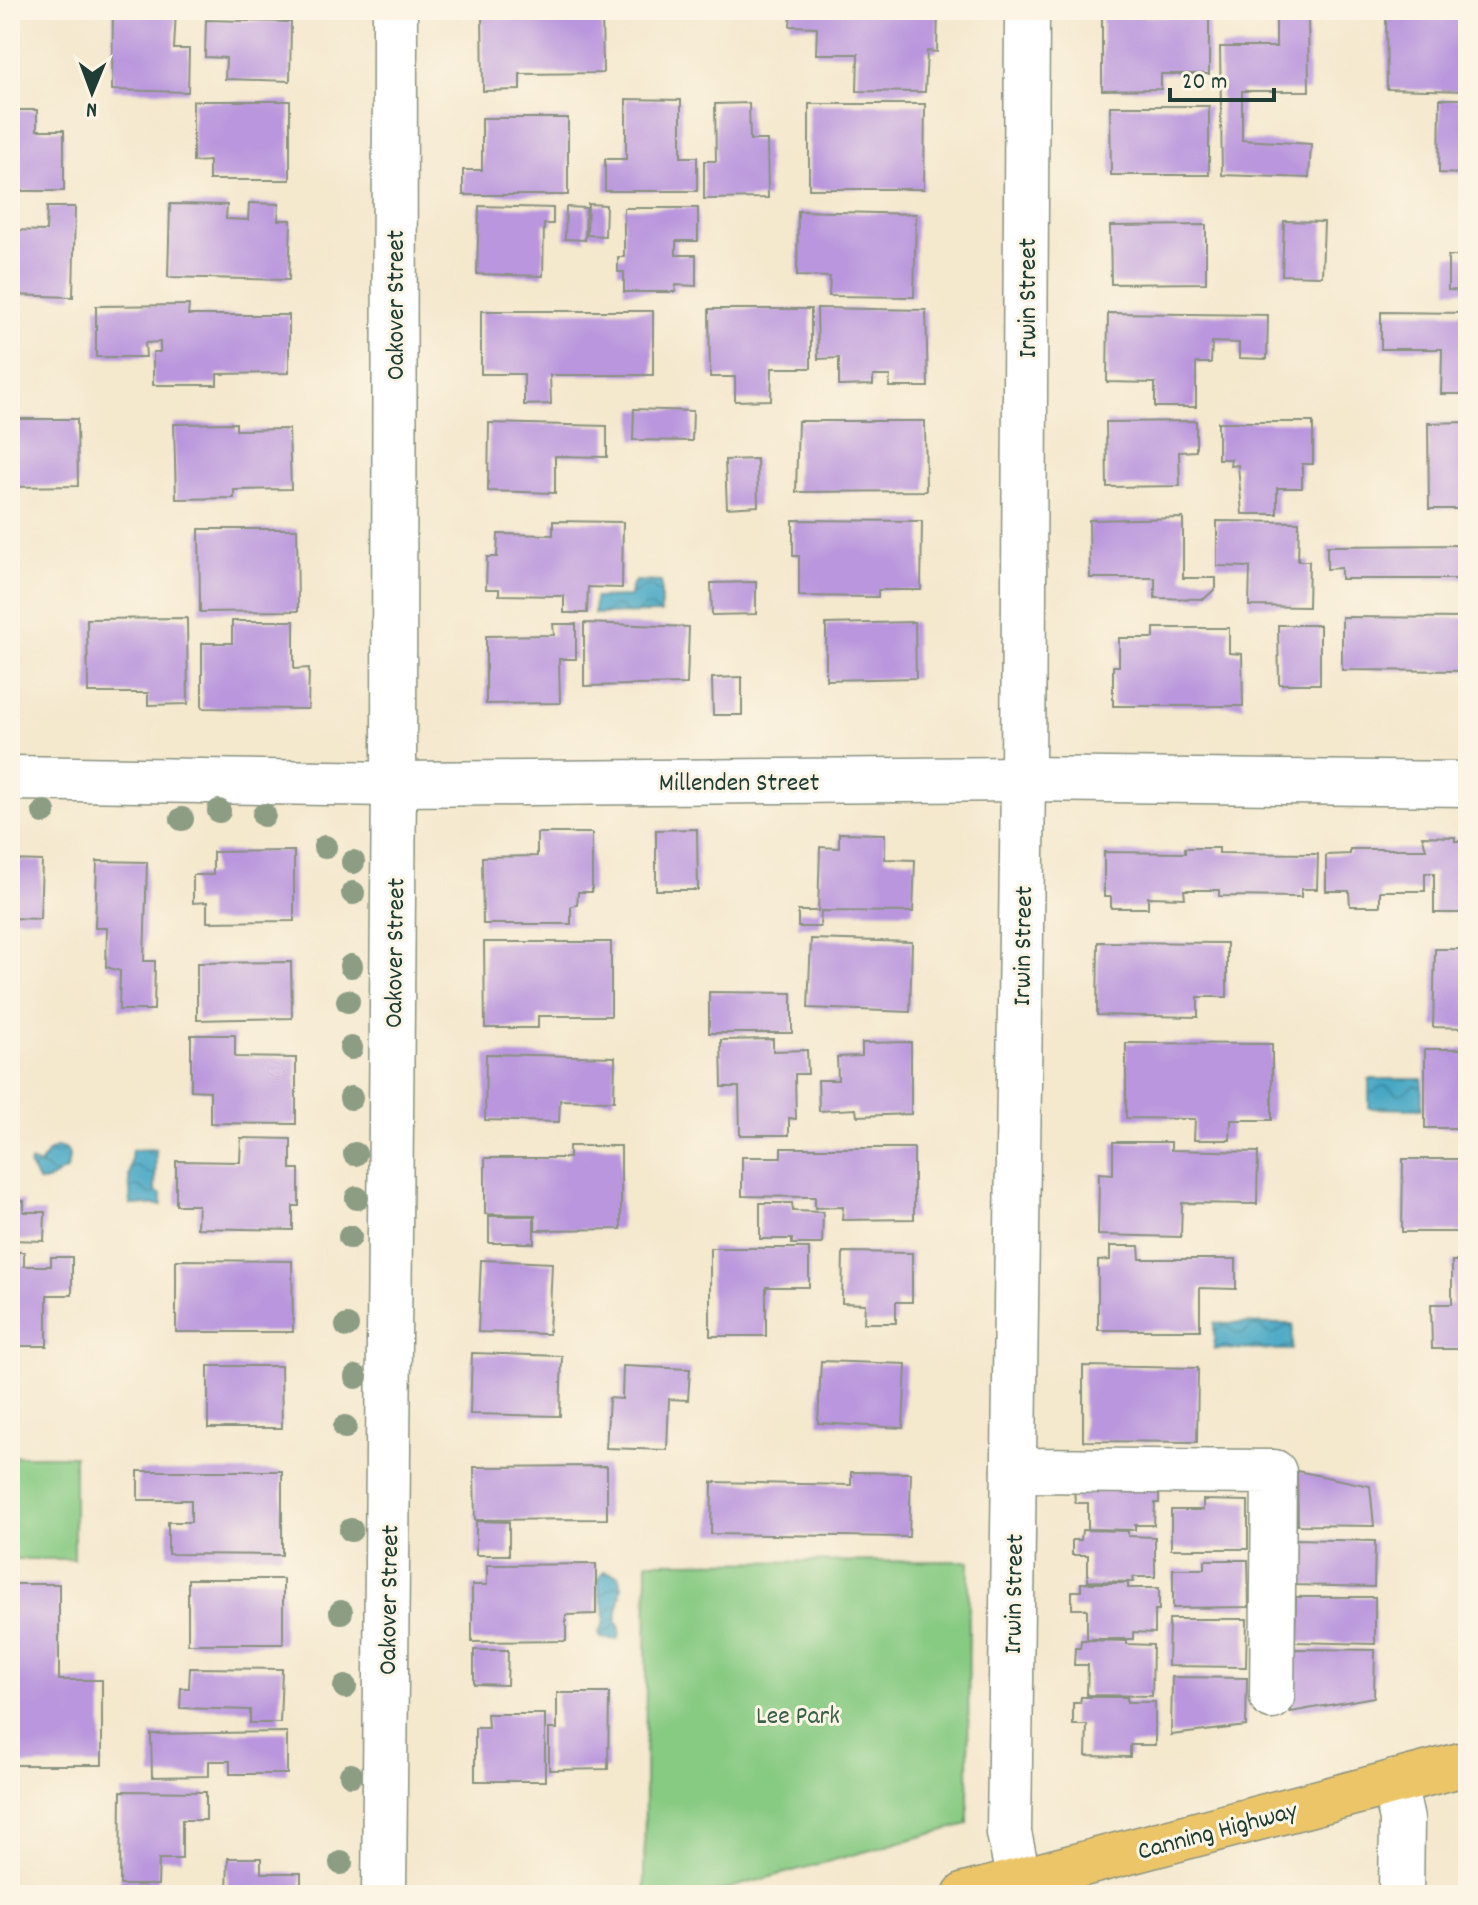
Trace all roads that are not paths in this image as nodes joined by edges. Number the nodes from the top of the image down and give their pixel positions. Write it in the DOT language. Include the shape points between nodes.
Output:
graph roads {
  1 [pos="395,10"];
  2 [pos="1027,10"];
  3 [pos="10,778"];
  4 [pos="1023,779"];
  5 [pos="394,784"];
  6 [pos="1468,784"];
  7 [pos="1014,1470"];
  8 [pos="1272,1697"];
  9 [pos="1468,1763"];
  10 [pos="1394,1782"];
  11 [pos="1019,1881"];
  12 [pos="384,1895"];
  13 [pos="965,1895"];
  14 [pos="1401,1895"];
  1 -- 5 [label="street, Oakover Street"];
  2 -- 4 [label="street, Irwin Street"];
  3 -- 5 [label="street, Millenden Street"];
  4 -- 5 [label="street, Millenden Street"];
  4 -- 6 [label="street, Millenden Street"];
  4 -- 7 [label="street, Irwin Street"];
  5 -- 12 [label="street, Oakover Street"];
  7 -- 8 [label="street" via="1274,1472"];
  7 -- 11 [label="street, Irwin Street" via="1009,1833"];
  9 -- 10 [label="highway, Canning Highway"];
  10 -- 11 [label="highway, Canning Highway"];
  10 -- 14 [label="street" via="1402,1820"];
  11 -- 13 [label="highway, Canning Highway"];
}
